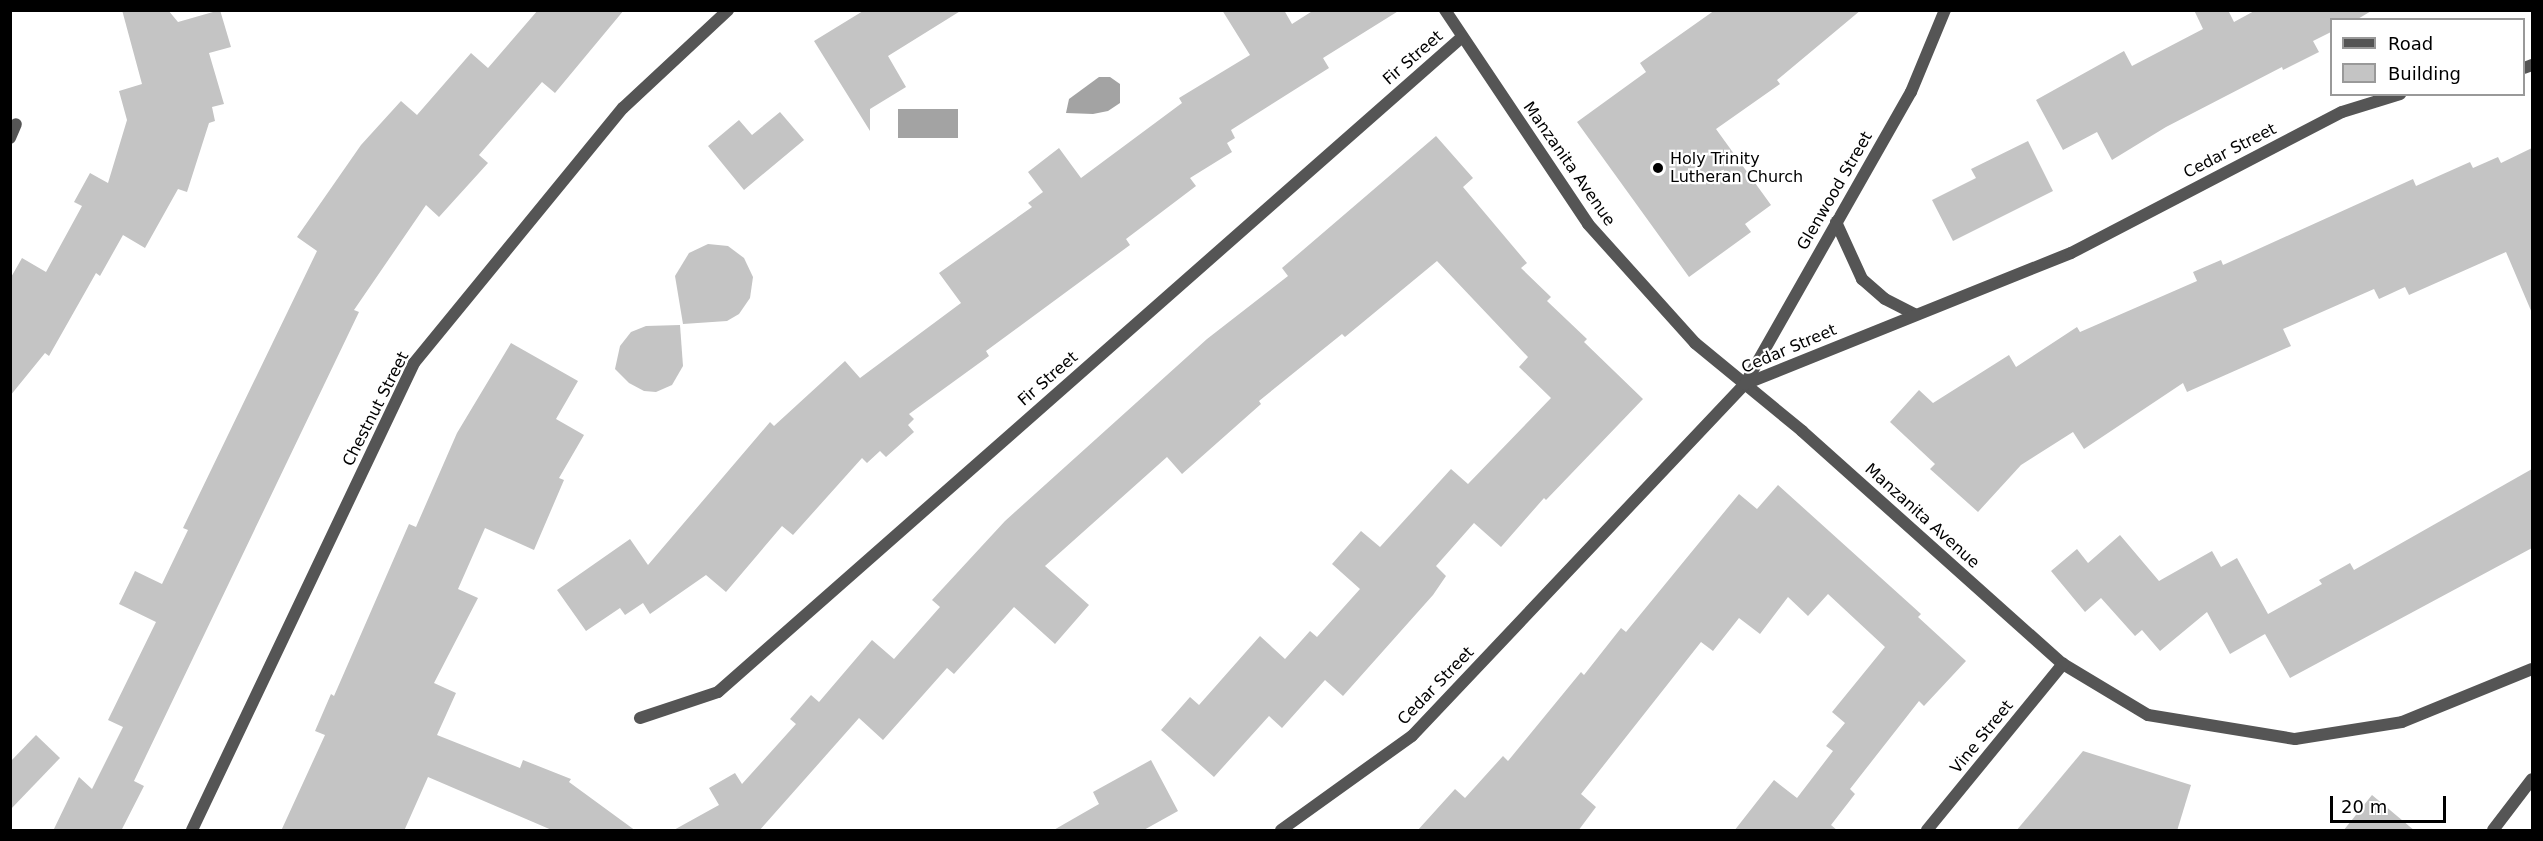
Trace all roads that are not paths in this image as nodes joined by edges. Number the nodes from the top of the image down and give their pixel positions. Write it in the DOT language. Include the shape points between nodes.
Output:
graph roads {
  1 [pos="729,10"];
  2 [pos="1445,10"];
  3 [pos="1945,10"];
  4 [pos="1462,37"];
  5 [pos="2394,96"];
  6 [pos="16,124"];
  7 [pos="10,138"];
  8 [pos="1836,222"];
  9 [pos="1914,314"];
  10 [pos="1745,384"];
  11 [pos="2063,664"];
  12 [pos="2532,669"];
  13 [pos="640,718"];
  14 [pos="2532,779"];
  15 [pos="192,831"];
  16 [pos="1281,831"];
  17 [pos="1927,831"];
  18 [pos="2493,831"];
  1 -- 15 [label="street, Chestnut Street" via="623,108 414,363"];
  2 -- 4 [label="street, Manzanita Avenue"];
  3 -- 8 [label="street, Glenwood Street" via="1911,92"];
  4 -- 10 [label="street, Manzanita Avenue" via="1588,224 1695,343"];
  4 -- 13 [label="street, Fir Street" via="718,692"];
  5 -- 9 [label="street, Cedar Street" via="2342,112 2071,253"];
  6 -- 7 [label="street"];
  8 -- 9 [label="street" via="1862,279 1886,299"];
  8 -- 10 [label="street, Glenwood Street"];
  9 -- 10 [label="street, Cedar Street"];
  10 -- 11 [label="street, Manzanita Avenue"];
  10 -- 16 [label="street, Cedar Street" via="1412,736"];
  11 -- 12 [label="street, Manzanita Avenue" via="2148,715 2295,739 2402,722"];
  11 -- 17 [label="street, Vine Street"];
  14 -- 18 [label="street"];
}
